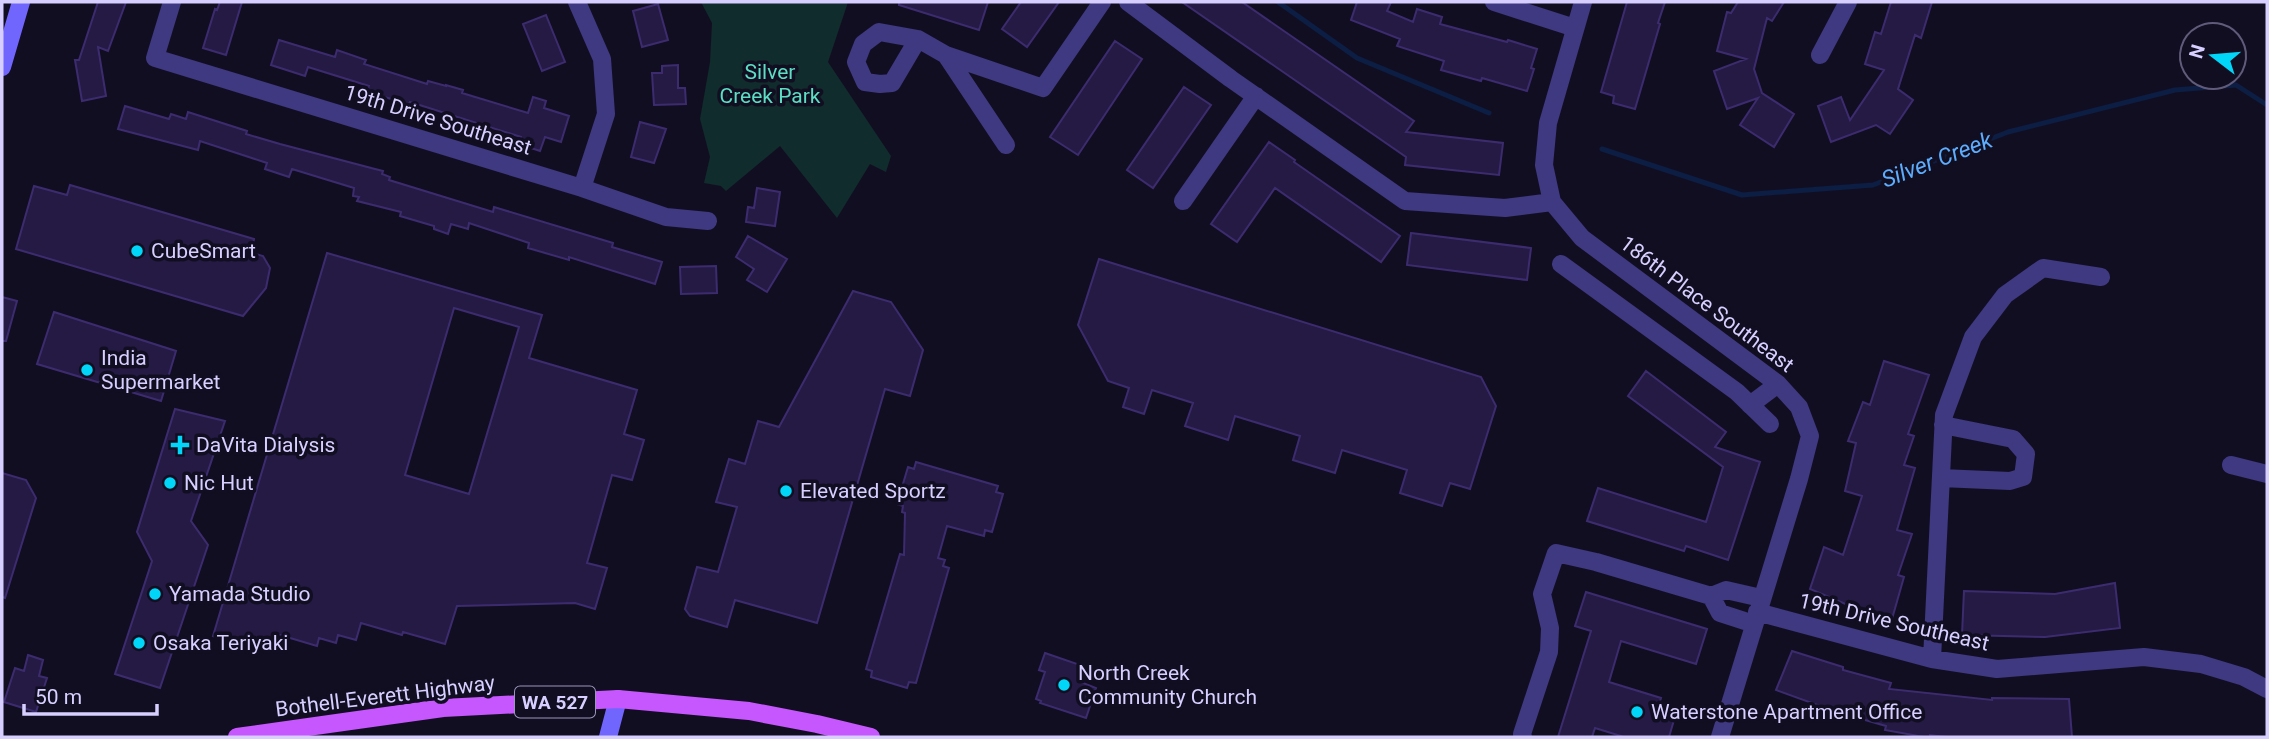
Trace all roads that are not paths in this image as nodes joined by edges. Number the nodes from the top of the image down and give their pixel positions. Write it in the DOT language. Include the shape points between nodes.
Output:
graph roads {
  1 [pos="21,2"];
  2 [pos="172,2"];
  3 [pos="576,2"];
  4 [pos="1102,2"];
  5 [pos="1128,2"];
  6 [pos="1494,2"];
  7 [pos="1583,2"];
  8 [pos="1848,2"];
  9 [pos="1575,28"];
  10 [pos="918,39"];
  11 [pos="946,55"];
  12 [pos="1820,55"];
  13 [pos="3,62"];
  14 [pos="1256,96"];
  15 [pos="1006,145"];
  16 [pos="582,188"];
  17 [pos="1183,201"];
  18 [pos="1552,202"];
  19 [pos="708,220"];
  20 [pos="1561,264"];
  21 [pos="2101,277"];
  22 [pos="1645,285"];
  23 [pos="1623,310"];
  24 [pos="1778,384"];
  25 [pos="1751,405"];
  26 [pos="1770,424"];
  27 [pos="1943,425"];
  28 [pos="2231,465"];
  29 [pos="2267,474"];
  30 [pos="1941,478"];
  31 [pos="1711,597"];
  32 [pos="1757,611"];
  33 [pos="1932,659"];
  34 [pos="2267,689"];
  35 [pos="618,699"];
  36 [pos="237,737"];
  37 [pos="608,737"];
  38 [pos="871,737"];
  39 [pos="1522,737"];
  40 [pos="1720,737"];
  1 -- 13 [label="street"];
  2 -- 16 [label="street, 19th Drive Southeast" via="155,58"];
  3 -- 16 [label="street" via="603,59 606,114"];
  4 -- 11 [label="street" via="1043,88"];
  5 -- 14 [label="street"];
  6 -- 9 [label="street"];
  7 -- 9 [label="street"];
  8 -- 12 [label="street"];
  9 -- 18 [label="street" via="1548,123 1544,165"];
  10 -- 11 [label="street"];
  11 -- 15 [label="street"];
  14 -- 17 [label="street"];
  14 -- 18 [label="street" via="1405,201 1505,208"];
  16 -- 19 [label="street, 19th Drive Southeast" via="666,217"];
  18 -- 22 [label="street, 186th Place Southeast" via="1582,238"];
  20 -- 23 [label="street"];
  21 -- 27 [label="street" via="2043,268 2005,295 1973,337"];
  22 -- 23 [label="street"];
  22 -- 24 [label="street, 186th Place Southeast"];
  23 -- 25 [label="street"];
  24 -- 25 [label="street"];
  24 -- 32 [label="street, 186th Place Southeast" via="1799,407 1810,436"];
  25 -- 26 [label="street"];
  27 -- 30 [label="street"];
  27 -- 30 [label="street" via="2013,439 2026,454 2023,477 2010,481"];
  28 -- 29 [label="street"];
  30 -- 33 [label="street"];
  31 -- 32 [label="street" via="1726,590"];
  31 -- 32 [label="street" via="1720,613"];
  31 -- 39 [label="street" via="1556,553 1542,594 1550,628 1549,652"];
  32 -- 33 [label="street, 19th Drive Southeast"];
  32 -- 40 [label="street, 186th Place Southeast"];
  33 -- 34 [label="street, 19th Drive Southeast" via="1997,669 2144,657 2201,664"];
  35 -- 36 [label="main road, Bothell-Everett Highway / WA 527" via="443,708"];
  35 -- 37 [label="street"];
  35 -- 38 [label="main road, Bothell-Everett Highway / WA 527" via="749,711"];
}
